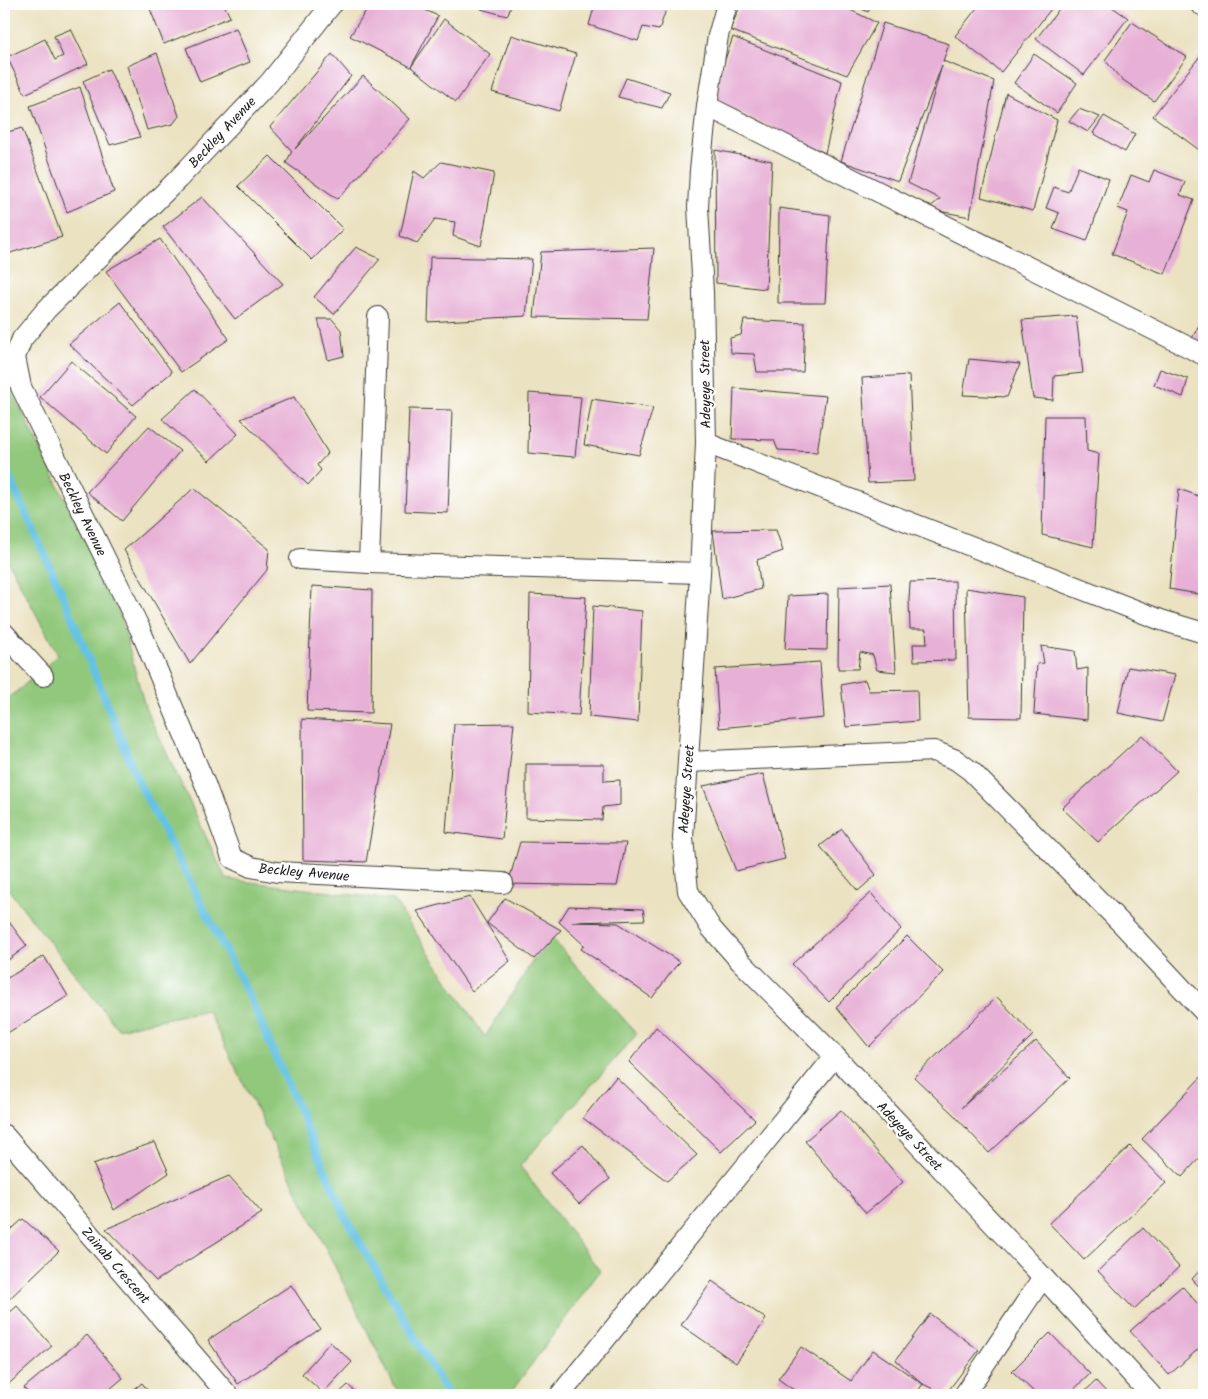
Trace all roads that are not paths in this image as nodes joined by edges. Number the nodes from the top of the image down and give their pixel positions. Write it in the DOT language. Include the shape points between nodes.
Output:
graph roads {
  1 [pos="332,4"];
  2 [pos="727,4"];
  3 [pos="1200,4"];
  4 [pos="1204,6"];
  5 [pos="706,106"];
  6 [pos="378,318"];
  7 [pos="1204,355"];
  8 [pos="706,444"];
  9 [pos="300,559"];
  10 [pos="369,563"];
  11 [pos="700,573"];
  12 [pos="4,632"];
  13 [pos="1204,633"];
  14 [pos="43,676"];
  15 [pos="688,762"];
  16 [pos="503,883"];
  17 [pos="1204,1012"];
  18 [pos="835,1056"];
  19 [pos="4,1136"];
  20 [pos="1042,1277"];
  21 [pos="228,1395"];
  22 [pos="560,1395"];
  23 [pos="964,1395"];
  24 [pos="1151,1395"];
  1 -- 16 [label="street, Beckley Avenue" via="270,82 46,310 22,339 15,357 21,387 140,629 205,784 232,858 251,867 277,872"];
  2 -- 5 [label="street, Adeyeye Street"];
  3 -- 4 [label="street"];
  5 -- 7 [label="street"];
  5 -- 8 [label="street, Adeyeye Street" via="698,208"];
  6 -- 10 [label="street"];
  8 -- 11 [label="street, Adeyeye Street"];
  8 -- 13 [label="street" via="1152,616"];
  9 -- 10 [label="street"];
  10 -- 11 [label="street"];
  11 -- 15 [label="street, Adeyeye Street"];
  12 -- 14 [label="street"];
  15 -- 17 [label="street" via="934,751 956,760 971,771 1095,896"];
  15 -- 18 [label="street, Adeyeye Street" via="682,838 688,891 711,928 740,961"];
  18 -- 20 [label="street, Adeyeye Street"];
  18 -- 22 [label="street"];
  19 -- 21 [label="street, Zainab Crescent"];
  20 -- 23 [label="street"];
  20 -- 24 [label="street, Adeyeye Street"];
}
